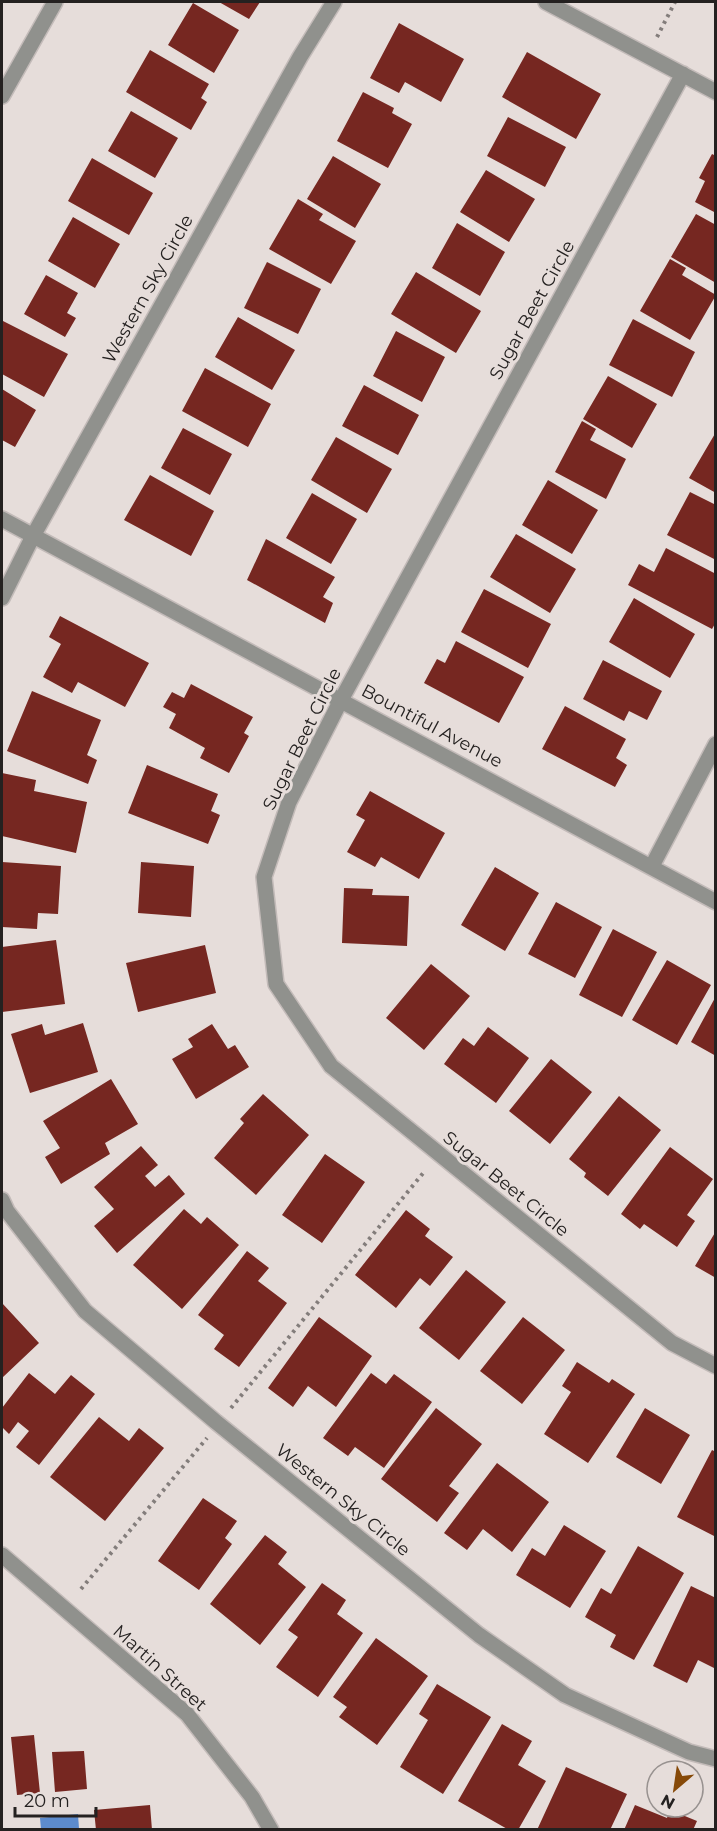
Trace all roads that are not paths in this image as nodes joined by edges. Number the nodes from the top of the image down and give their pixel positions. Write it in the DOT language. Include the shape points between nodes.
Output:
graph roads {
  1 [pos="55,2"];
  2 [pos="334,2"];
  3 [pos="546,2"];
  4 [pos="683,75"];
  5 [pos="716,92"];
  6 [pos="2,96"];
  7 [pos="2,519"];
  8 [pos="33,536"];
  9 [pos="2,598"];
  10 [pos="341,700"];
  11 [pos="716,744"];
  12 [pos="652,866"];
  13 [pos="716,902"];
  14 [pos="2,1200"];
  15 [pos="716,1366"];
  16 [pos="2,1555"];
  17 [pos="716,1759"];
  18 [pos="271,1830"];
  1 -- 6 [label="street"];
  2 -- 8 [label="street, Western Sky Circle"];
  3 -- 4 [label="street"];
  4 -- 5 [label="street"];
  4 -- 10 [label="street, Sugar Beet Circle"];
  7 -- 8 [label="street, Bountiful Avenue"];
  8 -- 9 [label="street, Western Sky Circle"];
  8 -- 10 [label="street, Bountiful Avenue"];
  10 -- 12 [label="street, Bountiful Avenue"];
  10 -- 15 [label="street, Sugar Beet Circle" via="289,802 264,877 276,984 331,1066 672,1343"];
  11 -- 12 [label="street"];
  12 -- 13 [label="street, Bountiful Avenue"];
  14 -- 17 [label="street, Western Sky Circle" via="85,1311 479,1635 565,1695 689,1752"];
  16 -- 18 [label="street, Martin Street" via="187,1714 252,1797"];
}
